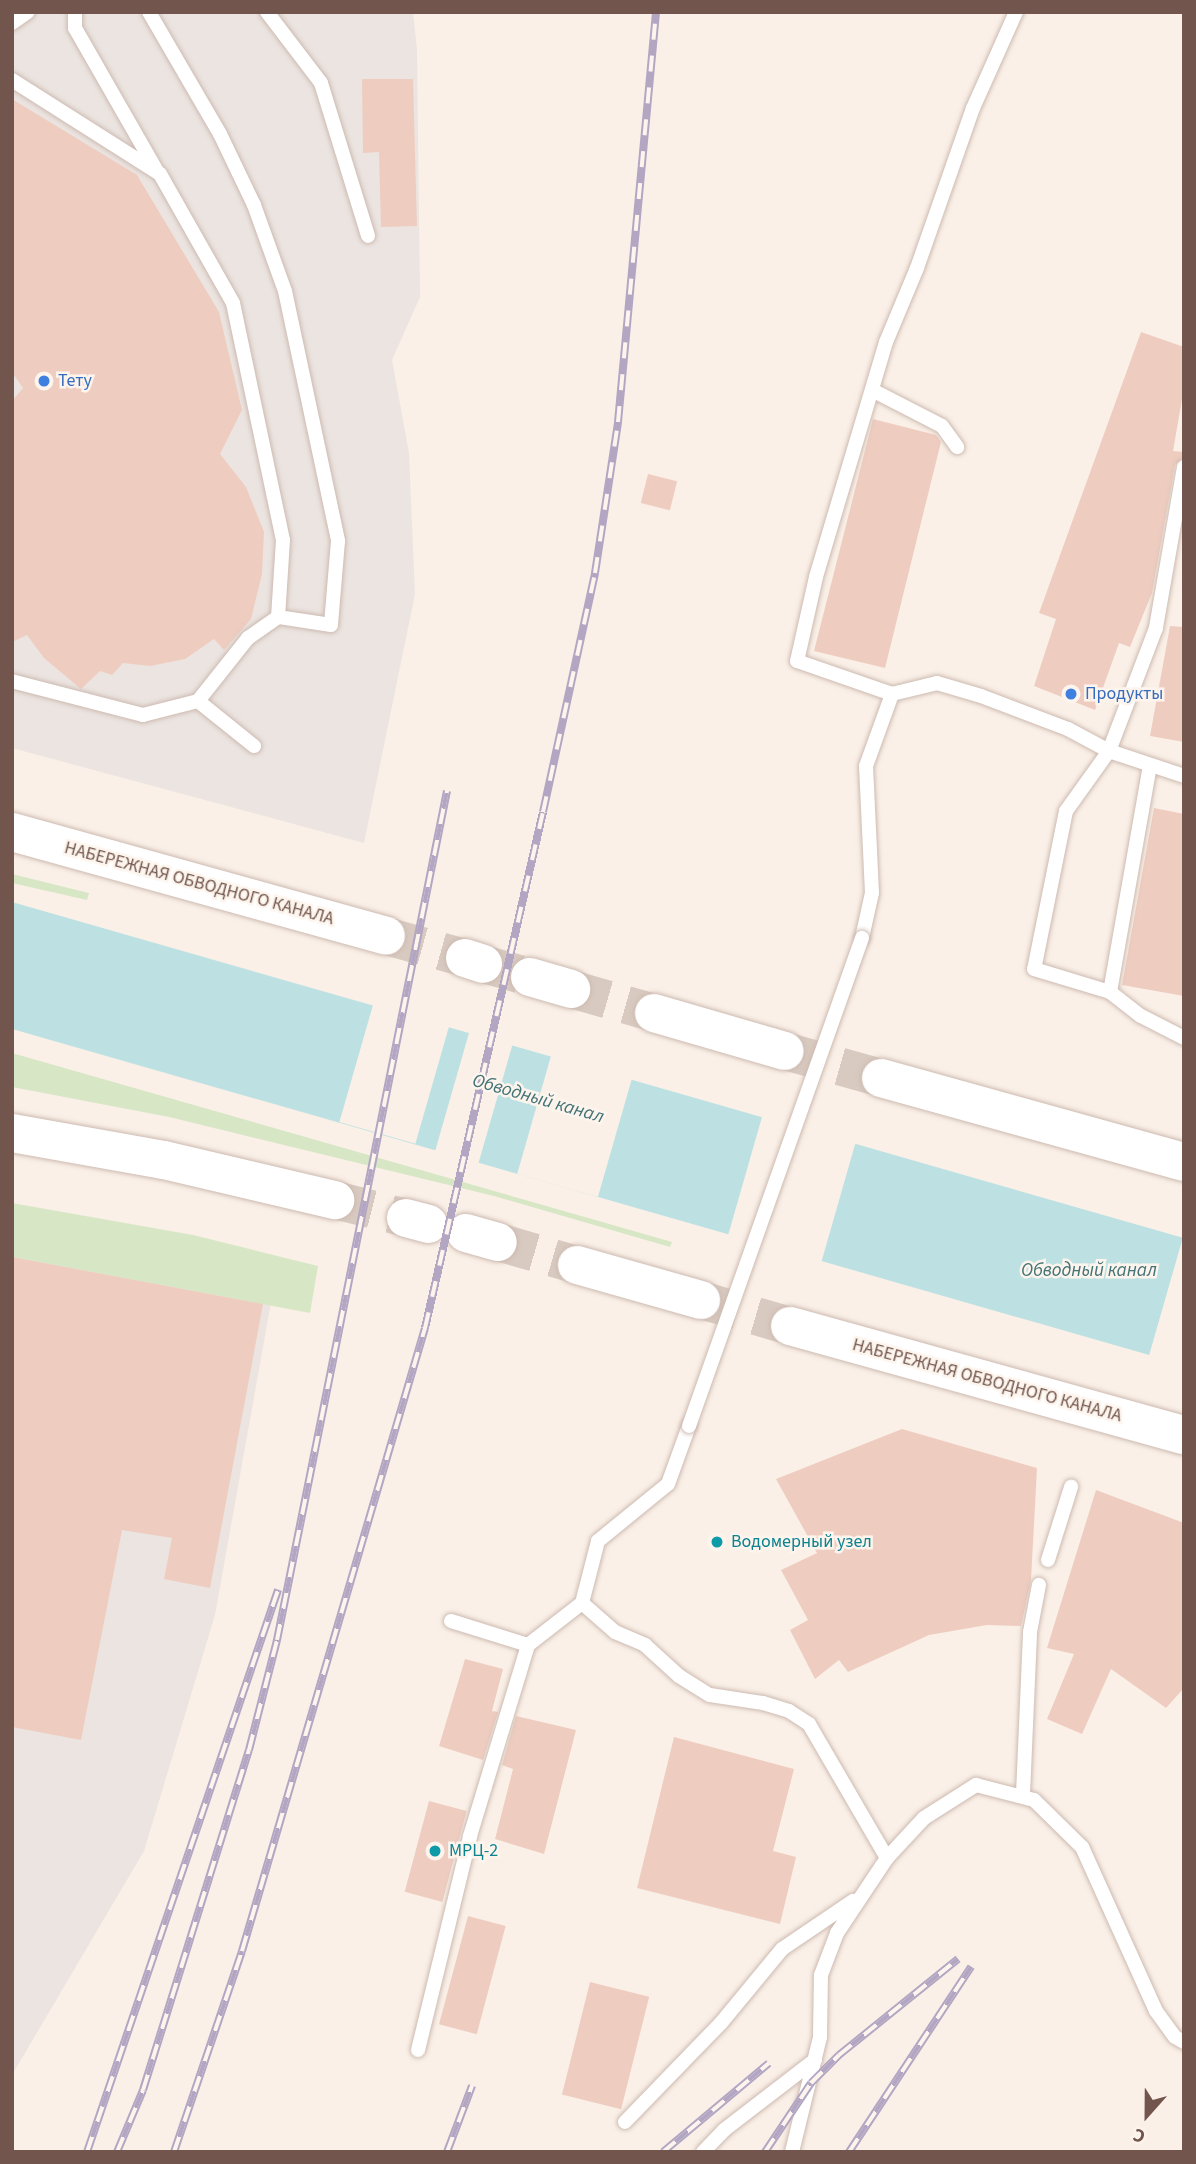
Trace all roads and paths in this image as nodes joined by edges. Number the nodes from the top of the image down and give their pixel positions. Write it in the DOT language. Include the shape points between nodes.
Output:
graph roads {
  1 [pos="28,12"];
  2 [pos="75,12"];
  3 [pos="149,12"];
  4 [pos="267,12"];
  5 [pos="1016,12"];
  6 [pos="12,23"];
  7 [pos="12,80"];
  8 [pos="160,174"];
  9 [pos="368,236"];
  10 [pos="874,391"];
  11 [pos="957,447"];
  12 [pos="1184,467"];
  13 [pos="278,617"];
  14 [pos="12,681"];
  15 [pos="892,694"];
  16 [pos="198,701"];
  17 [pos="254,746"];
  18 [pos="1109,751"];
  19 [pos="1150,766"];
  20 [pos="1184,776"];
  21 [pos="12,832"];
  22 [pos="386,936"];
  23 [pos="530,977"];
  24 [pos="571,989"];
  25 [pos="1110,992"];
  26 [pos="654,1013"];
  27 [pos="1184,1038"];
  28 [pos="785,1051"];
  29 [pos="881,1079"];
  30 [pos="12,1133"];
  31 [pos="1184,1162"];
  32 [pos="335,1200"];
  33 [pos="577,1265"];
  34 [pos="701,1300"];
  35 [pos="790,1326"];
  36 [pos="1184,1435"];
  37 [pos="1071,1487"];
  38 [pos="1048,1560"];
  39 [pos="1039,1585"];
  40 [pos="582,1602"];
  41 [pos="451,1621"];
  42 [pos="528,1645"];
  43 [pos="1023,1794"];
  44 [pos="887,1858"];
  45 [pos="857,1898"];
  46 [pos="1184,2042"];
  47 [pos="418,2050"];
  48 [pos="815,2060"];
  49 [pos="625,2122"];
  50 [pos="703,2152"];
  51 [pos="792,2152"];
  1 -- 6 [label="lane"];
  2 -- 8 [label="lane" via="75,28"];
  3 -- 13 [label="lane" via="220,134 259,217 285,291 338,541 331,625"];
  4 -- 9 [label="lane" via="321,83"];
  5 -- 10 [label="lane" via="973,108 886,342"];
  7 -- 8 [label="lane"];
  8 -- 13 [label="lane" via="233,303 283,540"];
  10 -- 11 [label="lane" via="942,426"];
  10 -- 15 [label="lane" via="862,415 797,661"];
  12 -- 18 [label="lane" via="1156,628"];
  13 -- 16 [label="lane" via="248,638"];
  14 -- 16 [label="lane" via="143,715"];
  15 -- 18 [label="lane" via="937,683 1011,705"];
  15 -- 40 [label="lane, bridge" via="866,766 872,893 862,938 668,1484 598,1541"];
  16 -- 17 [label="lane"];
  18 -- 19 [label="lane"];
  18 -- 25 [label="lane" via="1066,811 1034,969"];
  19 -- 20 [label="lane"];
  19 -- 25 [label="lane"];
  21 -- 22 [label="main road, НАБЕРЕЖНАЯ ОБВОДНОГО КАНАЛА"];
  23 -- 24 [label="main road"];
  25 -- 27 [label="lane" via="1141,1016"];
  26 -- 28 [label="main road"];
  29 -- 31 [label="main road"];
  30 -- 32 [label="main road" via="164,1160"];
  33 -- 34 [label="main road"];
  35 -- 36 [label="main road, НАБЕРЕЖНАЯ ОБВОДНОГО КАНАЛА"];
  37 -- 38 [label="lane"];
  39 -- 43 [label="lane" via="1030,1632"];
  40 -- 42 [label="lane"];
  40 -- 44 [label="lane" via="615,1632 645,1644 679,1676 710,1695 776,1707 810,1724"];
  41 -- 42 [label="lane"];
  42 -- 47 [label="lane" via="470,1836"];
  43 -- 44 [label="lane" via="976,1785 924,1818"];
  43 -- 46 [label="lane" via="1058,1819 1082,1847 1150,2000 1175,2037"];
  44 -- 45 [label="lane"];
  45 -- 48 [label="lane" via="821,1975"];
  45 -- 49 [label="lane" via="782,1949 721,2023"];
  48 -- 50 [label="lane" via="724,2130"];
  48 -- 51 [label="lane"];
}
